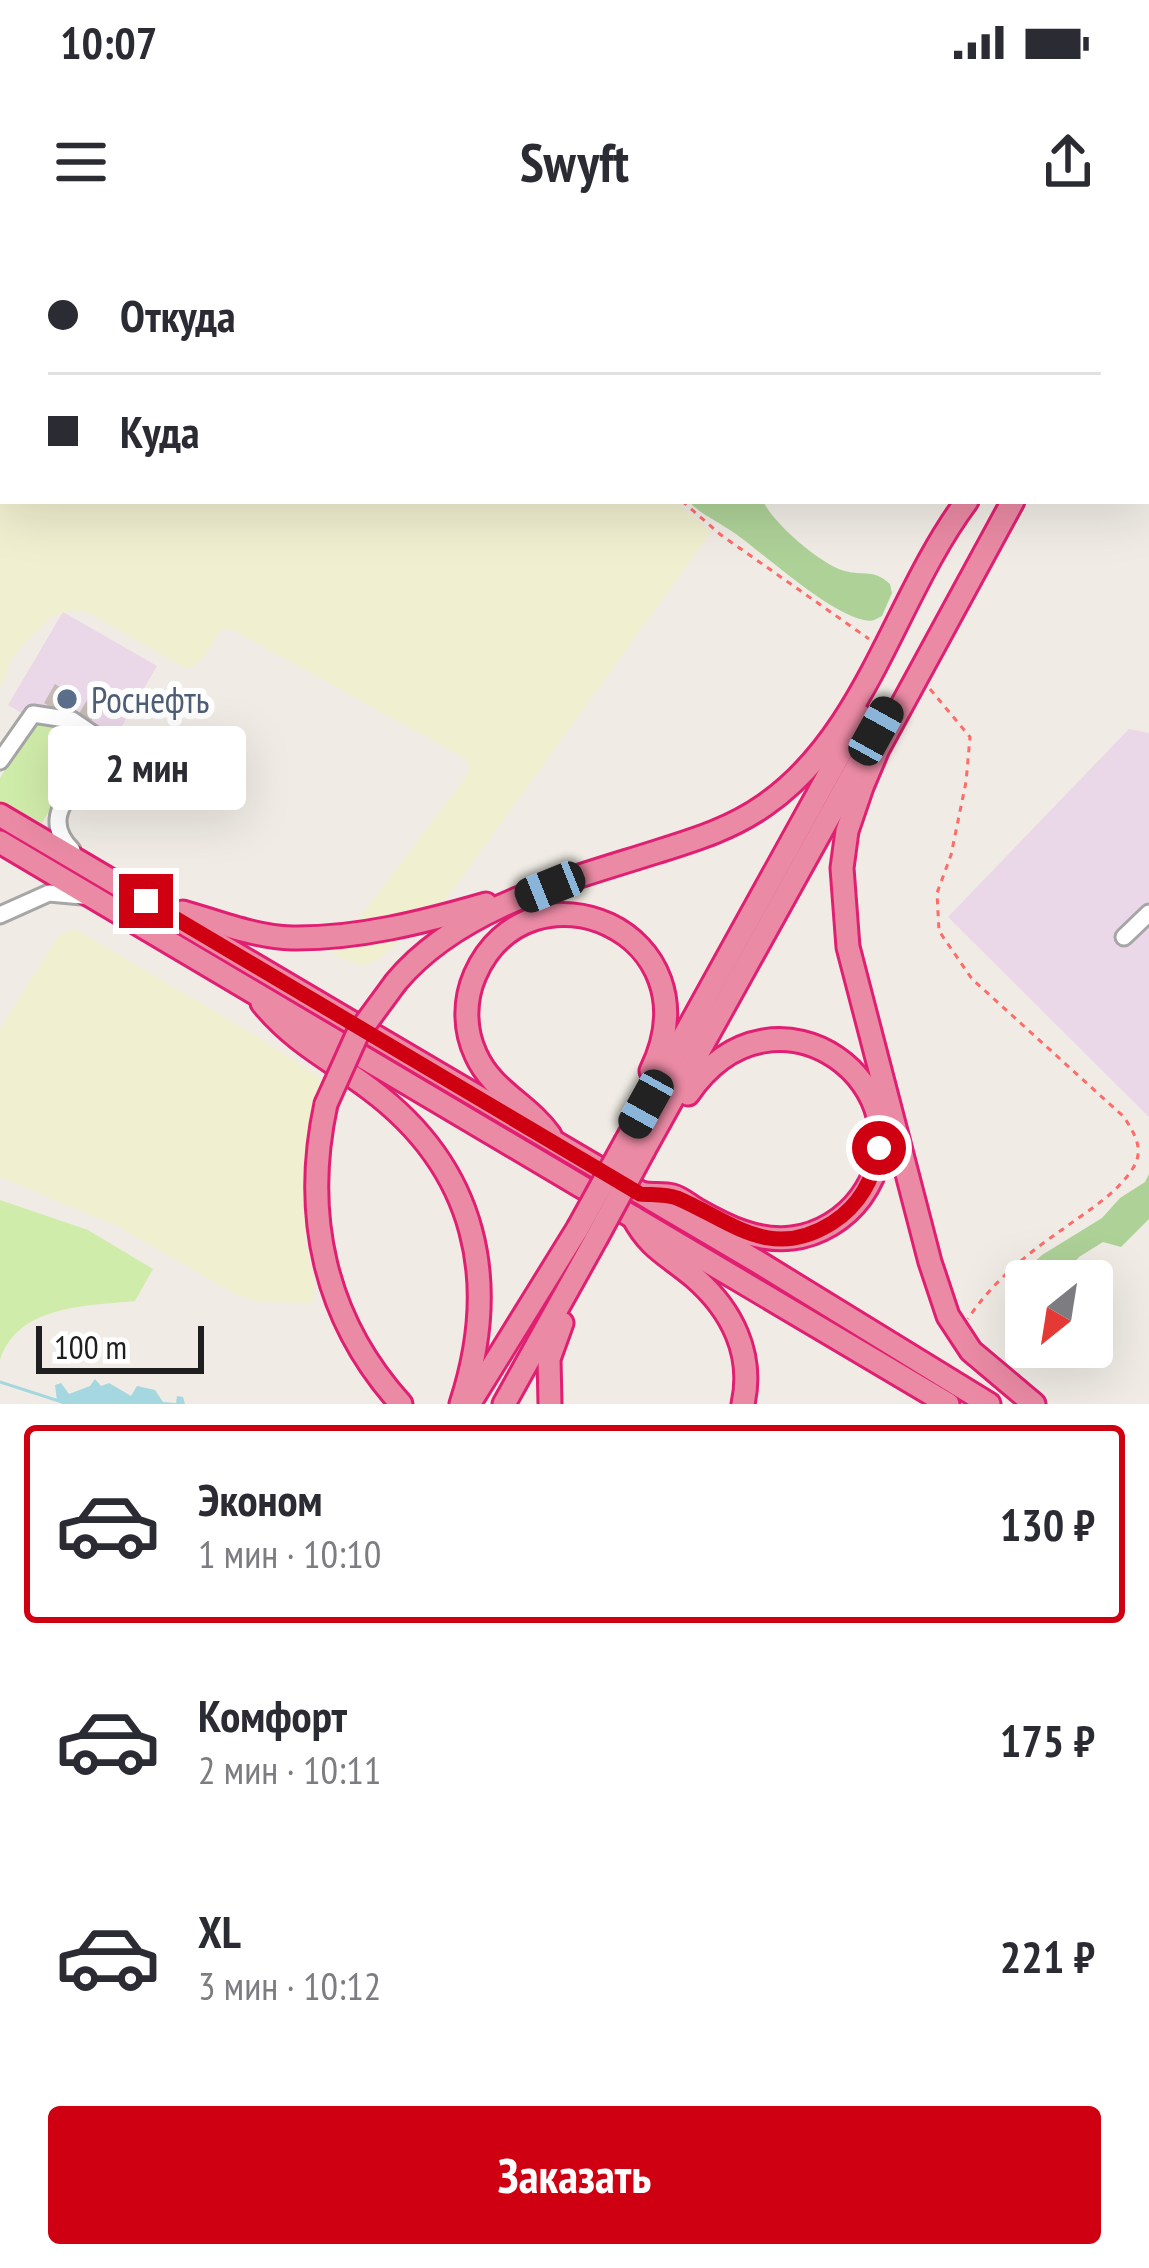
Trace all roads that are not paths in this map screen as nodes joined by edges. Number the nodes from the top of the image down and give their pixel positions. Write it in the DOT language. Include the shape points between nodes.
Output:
graph roads {
  1 [pos="965,504"];
  2 [pos="979,504"];
  3 [pos="1007,504"];
  4 [pos="1007,504"];
  5 [pos="888,689"];
  6 [pos="0,760"];
  7 [pos="0,814"];
  8 [pos="0,842"];
  9 [pos="86,865"];
  10 [pos="99,900"];
  11 [pos="146,901"];
  12 [pos="498,907"];
  13 [pos="1149,913"];
  14 [pos="0,915"];
  15 [pos="1124,937"];
  16 [pos="254,993"];
  17 [pos="558,1145"];
  18 [pos="635,1146"];
  19 [pos="640,1194"];
  20 [pos="633,1216"];
  21 [pos="588,1238"];
  22 [pos="401,1404"];
  23 [pos="465,1404"];
  24 [pos="504,1404"];
  25 [pos="550,1404"];
  26 [pos="743,1404"];
  27 [pos="948,1404"];
  28 [pos="988,1404"];
  29 [pos="1034,1404"];
  1 -- 12 [label="highway" via="840,724 795,782 735,825"];
  2 -- 5 [label="highway"];
  3 -- 5 [label="highway"];
  4 -- 29 [label="highway" via="878,749 847,831 842,898 948,1316 971,1351"];
  5 -- 18 [label="highway"];
  6 -- 9 [label="lane" via="33,715 72,720 94,735 95,749 56,818 58,837"];
  7 -- 9 [label="highway"];
  8 -- 10 [label="highway"];
  9 -- 11 [label="highway"];
  10 -- 14 [label="lane" via="49,893"];
  10 -- 16 [label="highway"];
  11 -- 12 [label="highway" via="290,938"];
  11 -- 17 [label="highway"];
  12 -- 22 [label="highway, bridge" via="426,952 395,982 357,1035 326,1104 315,1186 324,1264 343,1319"];
  13 -- 15 [label="lane"];
  16 -- 20 [label="highway"];
  16 -- 23 [label="highway" via="286,1031 395,1109 451,1179 470,1226 482,1294"];
  17 -- 18 [label="highway" via="485,1073 466,1014 490,950 524,924 559,915 602,920 627,934 662,986 665,1035 631,1111"];
  17 -- 19 [label="highway"];
  18 -- 19 [label="highway" via="668,1126 715,1062 777,1039 812,1044 841,1060 864,1085 879,1127 863,1194 809,1234 759,1237 673,1196"];
  18 -- 21 [label="highway, bridge"];
  19 -- 28 [label="highway"];
  20 -- 26 [label="highway" via="646,1241 698,1280 729,1317 746,1360"];
  20 -- 27 [label="highway"];
  21 -- 23 [label="highway"];
  21 -- 24 [label="highway"];
  21 -- 25 [label="highway" via="586,1275 548,1359"];
}
